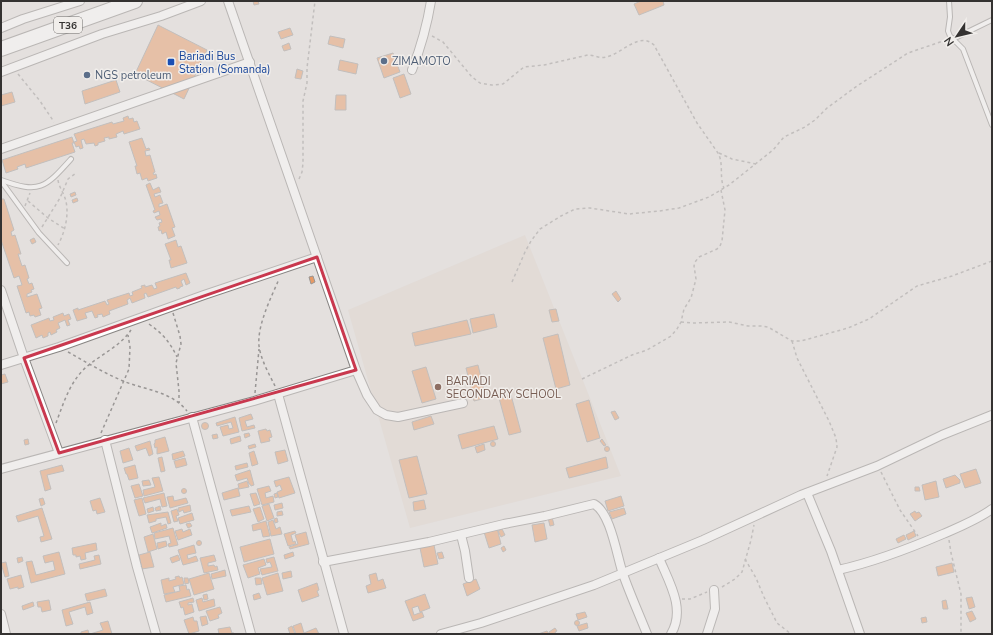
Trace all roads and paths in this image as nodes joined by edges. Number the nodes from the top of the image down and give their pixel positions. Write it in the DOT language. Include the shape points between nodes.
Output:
graph roads {
  1 [pos="80,1"];
  2 [pos="135,1"];
  3 [pos="201,1"];
  4 [pos="228,1"];
  5 [pos="315,1"];
  6 [pos="431,1"];
  7 [pos="949,1"];
  8 [pos="992,20"];
  9 [pos="1,28"];
  10 [pos="425,33"];
  11 [pos="953,39"];
  12 [pos="1,49"];
  13 [pos="250,62"];
  14 [pos="13,68"];
  15 [pos="412,70"];
  16 [pos="1,72"];
  17 [pos="992,125"];
  18 [pos="58,128"];
  19 [pos="1,149"];
  20 [pos="718,153"];
  21 [pos="71,159"];
  22 [pos="756,164"];
  23 [pos="76,173"];
  24 [pos="57,175"];
  25 [pos="1,180"];
  26 [pos="31,188"];
  27 [pos="724,188"];
  28 [pos="294,189"];
  29 [pos="721,190"];
  30 [pos="63,192"];
  31 [pos="28,200"];
  32 [pos="22,211"];
  33 [pos="48,218"];
  34 [pos="65,229"];
  35 [pos="39,232"];
  36 [pos="56,250"];
  37 [pos="317,258"];
  38 [pos="992,261"];
  39 [pos="66,263"];
  40 [pos="284,269"];
  41 [pos="512,282"];
  42 [pos="1,290"];
  43 [pos="171,306"];
  44 [pos="137,318"];
  45 [pos="681,322"];
  46 [pos="128,335"];
  47 [pos="792,341"];
  48 [pos="259,346"];
  49 [pos="59,347"];
  50 [pos="177,357"];
  51 [pos="24,358"];
  52 [pos="89,364"];
  53 [pos="1,365"];
  54 [pos="356,370"];
  55 [pos="582,379"];
  56 [pos="124,382"];
  57 [pos="278,394"];
  58 [pos="254,401"];
  59 [pos="179,403"];
  60 [pos="463,403"];
  61 [pos="192,417"];
  62 [pos="991,418"];
  63 [pos="52,434"];
  64 [pos="101,442"];
  65 [pos="59,453"];
  66 [pos="877,466"];
  67 [pos="1,469"];
  68 [pos="822,488"];
  69 [pos="807,493"];
  70 [pos="992,509"];
  71 [pos="755,516"];
  72 [pos="951,531"];
  73 [pos="460,535"];
  74 [pos="922,543"];
  75 [pos="659,558"];
  76 [pos="745,559"];
  77 [pos="323,562"];
  78 [pos="838,570"];
  79 [pos="623,573"];
  80 [pos="469,578"];
  81 [pos="714,590"];
  82 [pos="676,599"];
  83 [pos="1,617"];
  84 [pos="6,634"];
  85 [pos="156,634"];
  86 [pos="251,634"];
  87 [pos="344,634"];
  88 [pos="441,634"];
  89 [pos="646,634"];
  90 [pos="671,634"];
  91 [pos="707,634"];
  92 [pos="791,634"];
  93 [pos="860,634"];
  94 [pos="961,634"];
  1 -- 9 [label="street"];
  2 -- 12 [label="highway, T36"];
  3 -- 14 [label="street" via="102,34"];
  4 -- 13 [label="street"];
  5 -- 28 [label="path" via="307,68 308,83 303,101 302,172"];
  6 -- 10 [label="street"];
  7 -- 11 [label="lane" via="948,31"];
  8 -- 11 [label="lane"];
  10 -- 15 [label="street"];
  10 -- 20 [label="path" via="443,42 476,80 492,85 503,84 524,67 588,55 608,57 638,42 650,41 697,123"];
  11 -- 17 [label="lane" via="963,49"];
  11 -- 22 [label="path" via="908,53 827,108 805,127 784,137"];
  13 -- 18 [label="street"];
  13 -- 28 [label="street"];
  14 -- 16 [label="street"];
  14 -- 18 [label="path"];
  18 -- 19 [label="street"];
  20 -- 22 [label="path"];
  20 -- 27 [label="path" via="721,158 720,170"];
  21 -- 24 [label="lane"];
  22 -- 27 [label="path"];
  23 -- 30 [label="path" via="68,180"];
  24 -- 26 [label="lane" via="40,186"];
  24 -- 30 [label="path"];
  25 -- 26 [label="lane"];
  25 -- 32 [label="lane"];
  26 -- 31 [label="path"];
  27 -- 29 [label="path"];
  28 -- 37 [label="street"];
  29 -- 41 [label="path" via="697,202 659,211 629,214 590,208 576,209 540,229 525,252"];
  29 -- 45 [label="path" via="725,210 722,241 717,249 699,257 695,262 696,279 693,293 684,309"];
  30 -- 33 [label="path"];
  30 -- 34 [label="path" via="67,207"];
  31 -- 32 [label="path"];
  31 -- 33 [label="path"];
  32 -- 35 [label="lane"];
  33 -- 34 [label="path"];
  33 -- 35 [label="path"];
  34 -- 36 [label="path"];
  35 -- 36 [label="lane"];
  36 -- 39 [label="lane"];
  37 -- 40 [label="street"];
  37 -- 54 [label="street"];
  38 -- 47 [label="path" via="918,286 869,319 848,328 801,341"];
  40 -- 43 [label="street"];
  40 -- 48 [label="path" via="270,298"];
  42 -- 51 [label="street"];
  43 -- 44 [label="street"];
  43 -- 50 [label="path" via="181,344"];
  44 -- 46 [label="path"];
  44 -- 49 [label="street"];
  44 -- 50 [label="path" via="160,332"];
  45 -- 47 [label="path" via="729,322 768,327"];
  45 -- 55 [label="path" via="671,336 647,350"];
  46 -- 52 [label="path"];
  46 -- 56 [label="path" via="130,359"];
  47 -- 68 [label="path" via="797,358 836,438 835,458"];
  48 -- 57 [label="path"];
  48 -- 58 [label="path"];
  49 -- 51 [label="street"];
  49 -- 52 [label="path"];
  50 -- 59 [label="path"];
  51 -- 53 [label="street"];
  51 -- 63 [label="street"];
  52 -- 56 [label="path"];
  52 -- 63 [label="path" via="75,379 67,394"];
  54 -- 57 [label="street"];
  54 -- 60 [label="street" via="377,410 386,415 398,417"];
  56 -- 59 [label="path" via="160,392"];
  56 -- 64 [label="path"];
  57 -- 58 [label="street"];
  57 -- 77 [label="street"];
  58 -- 61 [label="street"];
  59 -- 61 [label="path"];
  61 -- 64 [label="street"];
  61 -- 86 [label="street"];
  62 -- 66 [label="street" via="942,435"];
  63 -- 65 [label="street"];
  64 -- 65 [label="street"];
  64 -- 85 [label="street"];
  65 -- 67 [label="street"];
  66 -- 68 [label="street"];
  66 -- 74 [label="path" via="900,510"];
  68 -- 69 [label="street"];
  69 -- 71 [label="street"];
  69 -- 78 [label="street"];
  70 -- 72 [label="street"];
  71 -- 75 [label="street"];
  71 -- 76 [label="path"];
  72 -- 74 [label="street"];
  72 -- 94 [label="path" via="949,543 961,594"];
  73 -- 77 [label="street"];
  73 -- 79 [label="street" via="592,504 596,505 604,516 613,536"];
  73 -- 80 [label="street"];
  74 -- 78 [label="street"];
  75 -- 79 [label="street"];
  75 -- 82 [label="street"];
  76 -- 81 [label="path" via="742,572 725,587"];
  76 -- 92 [label="path" via="777,622"];
  77 -- 87 [label="street"];
  78 -- 93 [label="street"];
  79 -- 88 [label="street" via="496,618"];
  79 -- 89 [label="street"];
  81 -- 82 [label="path" via="690,599"];
  81 -- 91 [label="street" via="714,609"];
  82 -- 90 [label="street" via="676,618"];
  83 -- 84 [label="street"];
}
